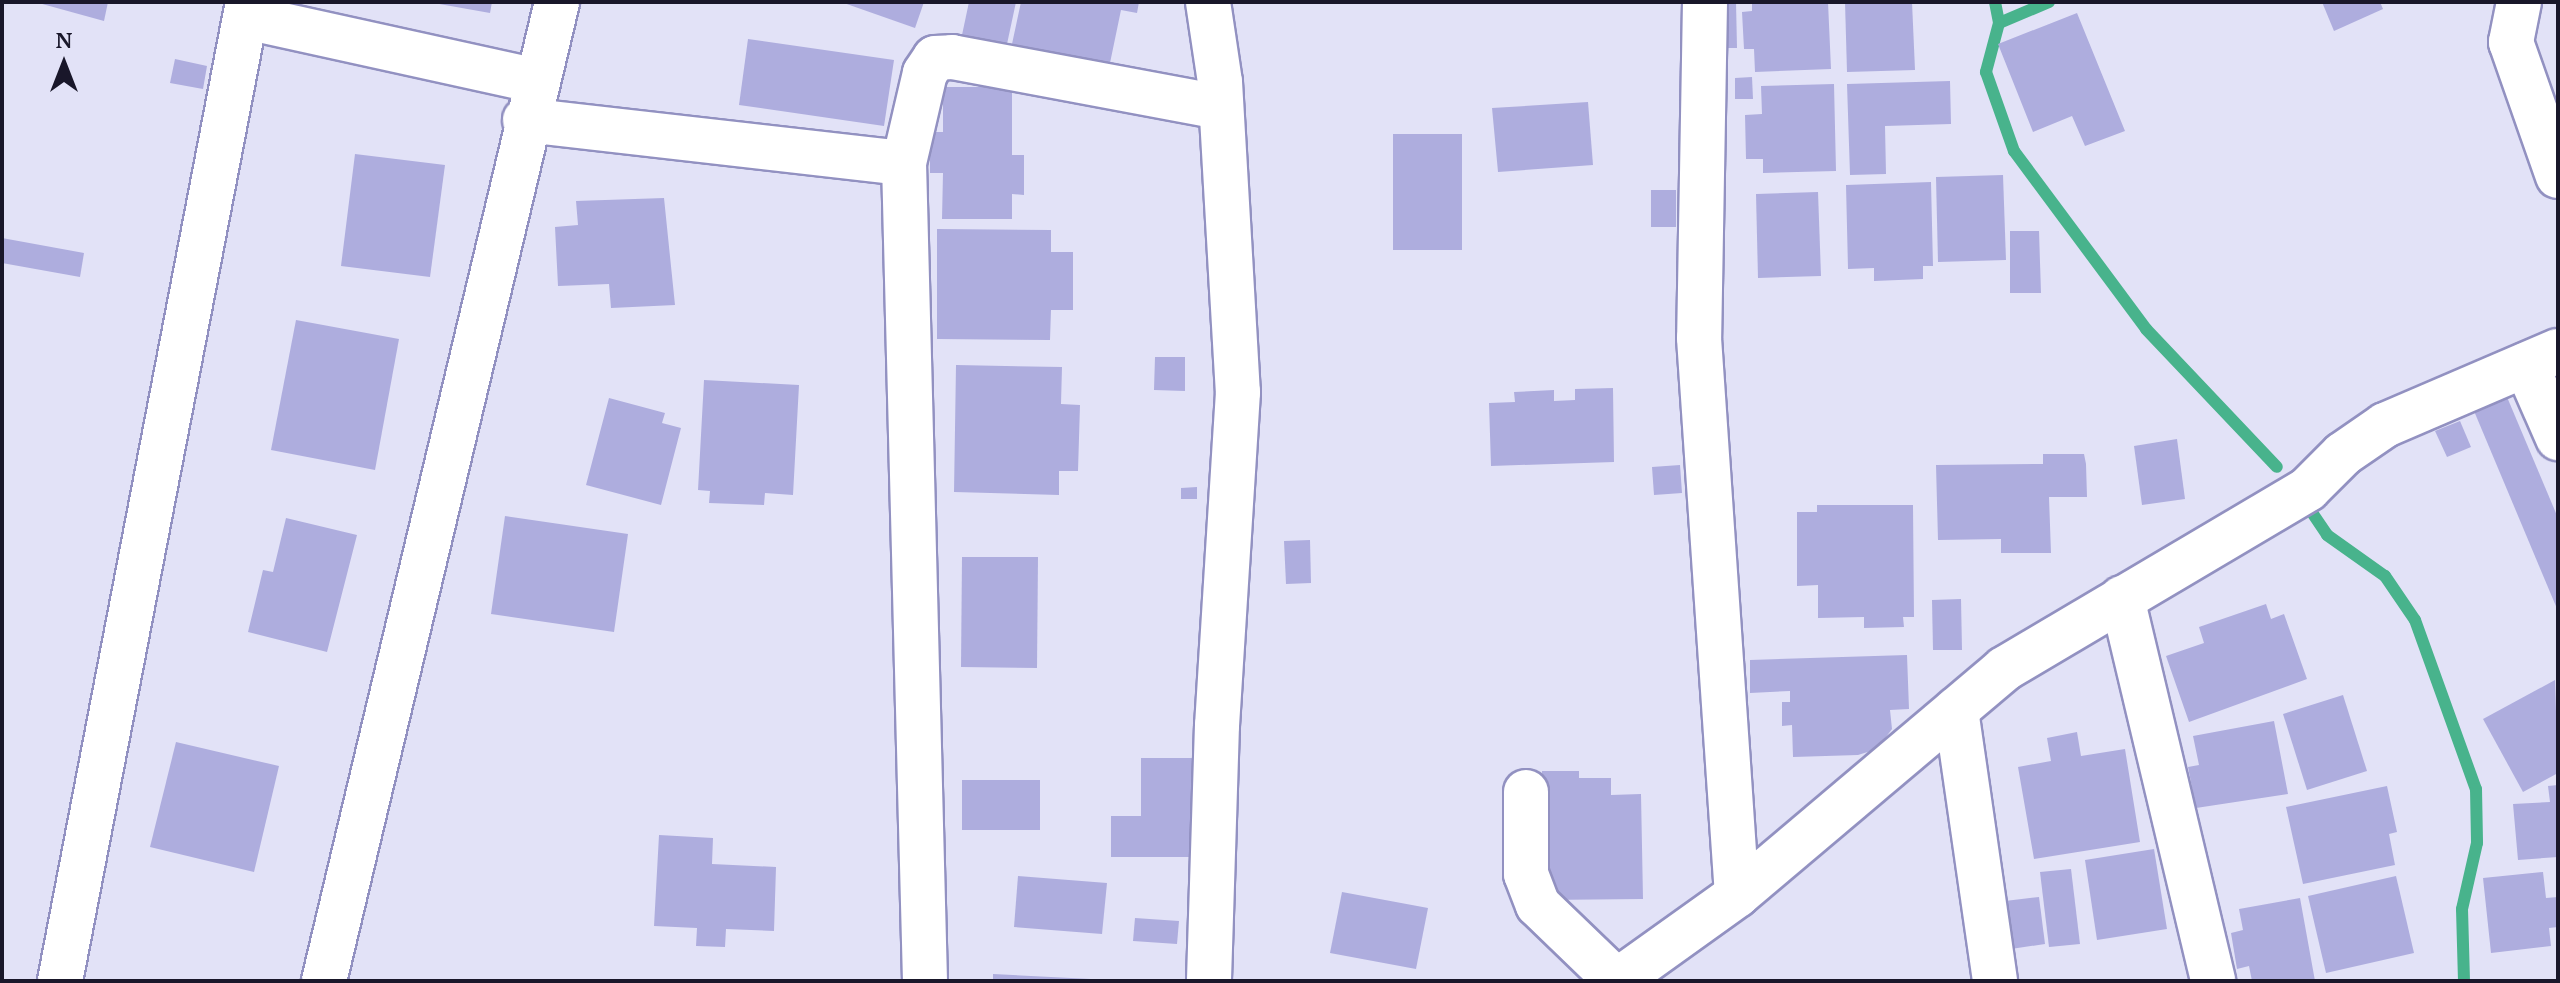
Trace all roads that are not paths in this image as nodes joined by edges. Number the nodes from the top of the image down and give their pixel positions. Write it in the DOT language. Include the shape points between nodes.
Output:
graph roads {
  1 [pos="557,2"];
  2 [pos="1208,2"];
  3 [pos="1705,2"];
  4 [pos="2519,2"];
  5 [pos="247,9"];
  6 [pos="531,100"];
  7 [pos="1220,107"];
  8 [pos="904,163"];
  9 [pos="2558,176"];
  10 [pos="2542,358"];
  11 [pos="2558,438"];
  12 [pos="2122,598"];
  13 [pos="1956,710"];
  14 [pos="1526,792"];
  15 [pos="1737,895"];
  16 [pos="60,981"];
  17 [pos="324,981"];
  18 [pos="925,981"];
  19 [pos="1209,981"];
  20 [pos="1617,981"];
  21 [pos="1995,981"];
  22 [pos="2213,981"];
  1 -- 6 [label="street"];
  2 -- 7 [label="street"];
  3 -- 15 [label="street" via="1699,338"];
  4 -- 9 [label="street" via="2511,42"];
  5 -- 6 [label="street"];
  5 -- 16 [label="street"];
  6 -- 8 [label="street"];
  6 -- 17 [label="street"];
  7 -- 8 [label="street" via="935,58 925,73"];
  7 -- 19 [label="street" via="1238,392 1217,725"];
  8 -- 18 [label="street"];
  10 -- 11 [label="street"];
  10 -- 12 [label="street" via="2385,425 2343,454 2308,489"];
  12 -- 13 [label="street" via="2004,669"];
  12 -- 22 [label="street"];
  13 -- 15 [label="street"];
  13 -- 21 [label="street"];
  14 -- 20 [label="street" via="1526,874 1538,905"];
  15 -- 20 [label="street"];
}
